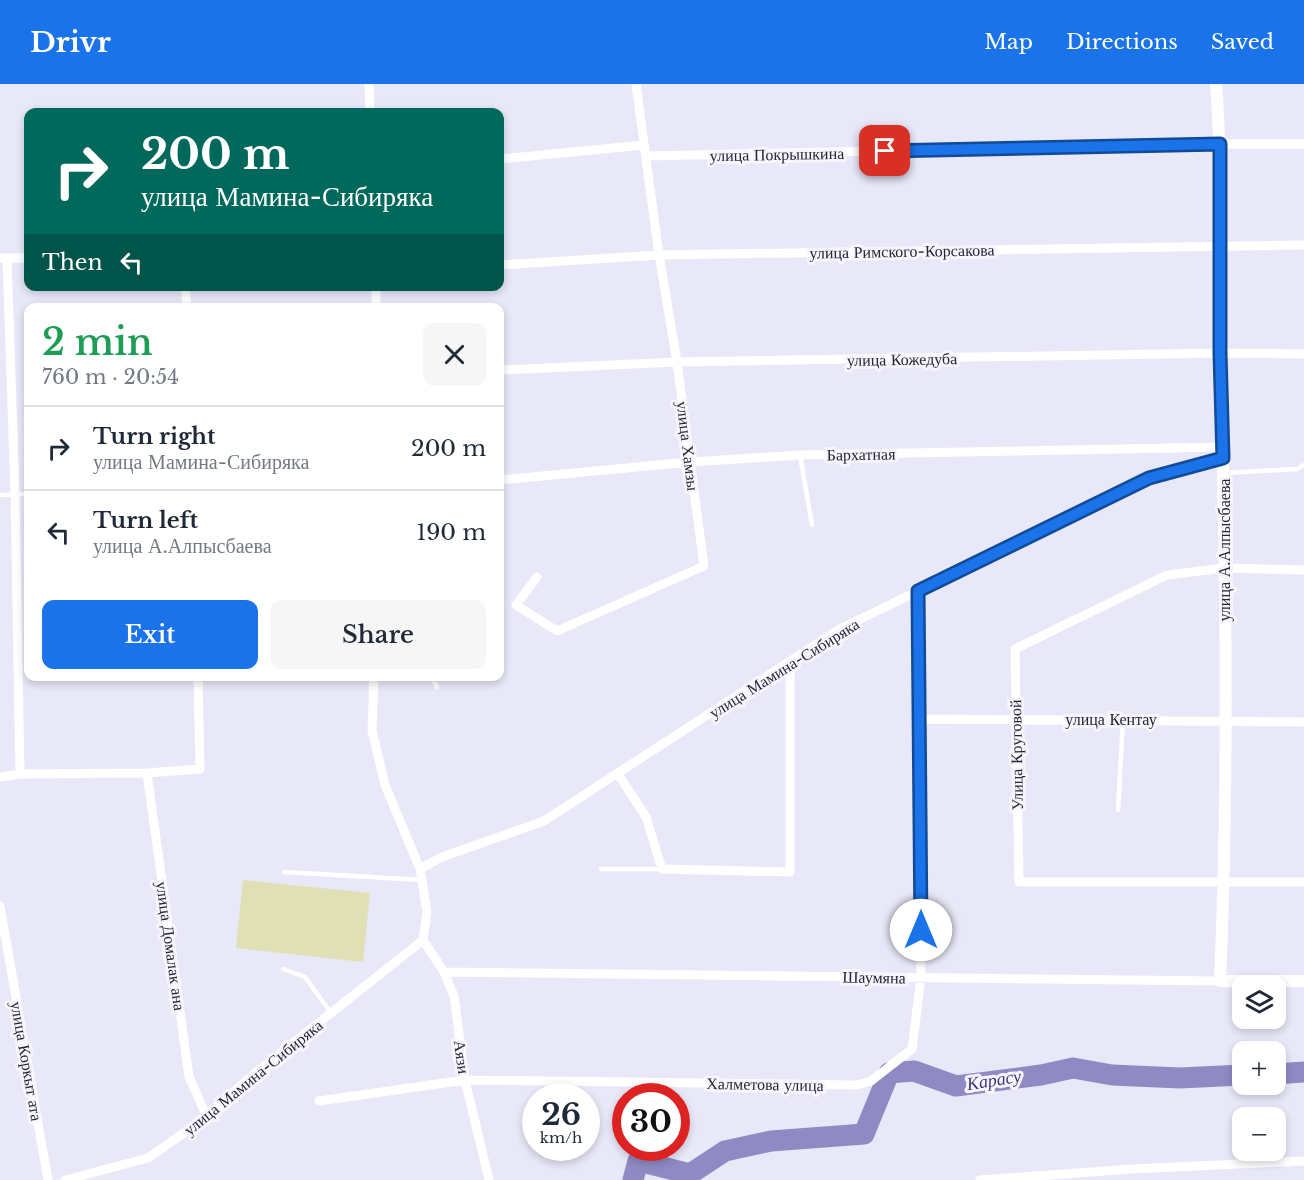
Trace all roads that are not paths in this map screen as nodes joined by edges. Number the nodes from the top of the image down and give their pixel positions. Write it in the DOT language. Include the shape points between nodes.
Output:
graph roads {
  1 [pos="369,84"];
  2 [pos="636,84"];
  3 [pos="1216,84"];
  4 [pos="370,108"];
  5 [pos="1220,144"];
  6 [pos="1304,144"];
  7 [pos="644,145"];
  8 [pos="646,156"];
  9 [pos="504,159"];
  10 [pos="1304,245"];
  11 [pos="1220,246"];
  12 [pos="659,255"];
  13 [pos="4,258"];
  14 [pos="24,258"];
  15 [pos="504,265"];
  16 [pos="1220,353"];
  17 [pos="1304,354"];
  18 [pos="677,362"];
  19 [pos="504,370"];
  20 [pos="1224,453"];
  21 [pos="800,455"];
  22 [pos="690,462"];
  23 [pos="1304,465"];
  24 [pos="1224,473"];
  25 [pos="504,480"];
  26 [pos="15,494"];
  27 [pos="24,494"];
  28 [pos="0,495"];
  29 [pos="812,525"];
  30 [pos="1225,568"];
  31 [pos="1304,570"];
  32 [pos="537,577"];
  33 [pos="918,591"];
  34 [pos="790,662"];
  35 [pos="198,681"];
  36 [pos="374,681"];
  37 [pos="434,681"];
  38 [pos="438,687"];
  39 [pos="1015,718"];
  40 [pos="919,719"];
  41 [pos="1124,719"];
  42 [pos="1224,720"];
  43 [pos="1304,722"];
  44 [pos="147,773"];
  45 [pos="20,774"];
  46 [pos="618,774"];
  47 [pos="0,777"];
  48 [pos="1118,810"];
  49 [pos="420,869"];
  50 [pos="601,869"];
  51 [pos="662,869"];
  52 [pos="284,872"];
  53 [pos="422,880"];
  54 [pos="1224,882"];
  55 [pos="1304,882"];
  56 [pos="0,906"];
  57 [pos="423,940"];
  58 [pos="283,969"];
  59 [pos="444,972"];
  60 [pos="921,977"];
  61 [pos="1220,981"];
  62 [pos="1304,981"];
  63 [pos="331,1013"];
  64 [pos="465,1080"];
  65 [pos="319,1101"];
  66 [pos="206,1115"];
  67 [pos="1304,1161"];
  68 [pos="48,1180"];
  69 [pos="65,1180"];
  70 [pos="489,1180"];
  71 [pos="980,1180"];
  1 -- 4 [label="street"];
  2 -- 7 [label="street, улица Хамзы"];
  3 -- 5 [label="street, улица А.Алпысбаева"];
  5 -- 6 [label="street, улица Покрышкина"];
  5 -- 8 [label="street, улица Покрышкина"];
  5 -- 11 [label="street, улица А.Алпысбаева"];
  7 -- 8 [label="street, улица Хамзы"];
  7 -- 9 [label="street"];
  8 -- 12 [label="street, улица Хамзы"];
  10 -- 11 [label="street, улица Римского-Корсакова"];
  11 -- 12 [label="street, улица Римского-Корсакова"];
  11 -- 16 [label="street, улица А.Алпысбаева"];
  12 -- 15 [label="street, улица Римского-Корсакова"];
  12 -- 18 [label="street, улица Хамзы"];
  13 -- 14 [label="street"];
  13 -- 26 [label="street"];
  16 -- 17 [label="street, улица Кожедуба"];
  16 -- 18 [label="street, улица Кожедуба"];
  16 -- 20 [label="street, улица А.Алпысбаева"];
  18 -- 19 [label="street, улица Кожедуба"];
  18 -- 22 [label="street, улица Хамзы"];
  20 -- 21 [label="street, Бархатная"];
  20 -- 24 [label="street, улица А.Алпысбаева"];
  20 -- 33 [label="street, улица Мамина-Сибиряка" via="1149,478"];
  21 -- 22 [label="street, Бархатная"];
  21 -- 29 [label="lane"];
  22 -- 25 [label="street, Бархатная"];
  22 -- 32 [label="street, улица Хамзы" via="704,566 557,631 516,605"];
  23 -- 24 [label="lane" via="1297,469"];
  24 -- 30 [label="street, улица А.Алпысбаева"];
  26 -- 27 [label="lane"];
  26 -- 28 [label="lane"];
  26 -- 45 [label="street"];
  30 -- 31 [label="street, Улица Круговой"];
  30 -- 39 [label="street, Улица Круговой" via="1167,575 1015,649"];
  30 -- 42 [label="street, улица А.Алпысбаева"];
  33 -- 34 [label="street, улица Мамина-Сибиряка" via="838,630"];
  33 -- 40 [label="street, Халметова улица"];
  34 -- 46 [label="street, улица Мамина-Сибиряка"];
  34 -- 51 [label="street" via="790,872"];
  35 -- 44 [label="street" via="200,769"];
  36 -- 49 [label="street" via="372,730 385,785"];
  37 -- 38 [label="lane"];
  39 -- 40 [label="street, улица Кентау"];
  39 -- 41 [label="street, улица Кентау"];
  39 -- 54 [label="street, Улица Круговой" via="1019,882"];
  40 -- 60 [label="street, Халметова улица"];
  41 -- 42 [label="street, улица Кентау"];
  41 -- 48 [label="lane"];
  42 -- 43 [label="street, улица Кентау"];
  42 -- 54 [label="street, улица А.Алпысбаева"];
  44 -- 45 [label="street"];
  44 -- 66 [label="street, улица Домалак ана" via="189,1077"];
  45 -- 47 [label="street"];
  46 -- 49 [label="street, улица Мамина-Сибиряка" via="544,821"];
  46 -- 51 [label="street" via="646,818"];
  49 -- 53 [label="street"];
  50 -- 51 [label="lane"];
  52 -- 53 [label="lane"];
  53 -- 57 [label="street" via="427,912"];
  54 -- 55 [label="street, Улица Круговой"];
  54 -- 61 [label="street, улица А.Алпысбаева"];
  56 -- 68 [label="street, улица Коркыт ата"];
  57 -- 59 [label="street, Аязи"];
  57 -- 63 [label="street, улица Мамина-Сибиряка"];
  58 -- 63 [label="lane" via="305,976"];
  59 -- 60 [label="street, Шаумяна"];
  59 -- 64 [label="street, Аязи" via="454,996"];
  60 -- 61 [label="street, Шаумяна"];
  60 -- 64 [label="street, Халметова улица" via="912,1049 871,1081 857,1085"];
  61 -- 62 [label="street, Шаумяна"];
  63 -- 66 [label="street, улица Мамина-Сибиряка"];
  64 -- 65 [label="street, Халметова улица"];
  64 -- 70 [label="street, Аязи"];
  66 -- 69 [label="street, улица Мамина-Сибиряка" via="148,1158"];
  67 -- 71 [label="street"];
}
